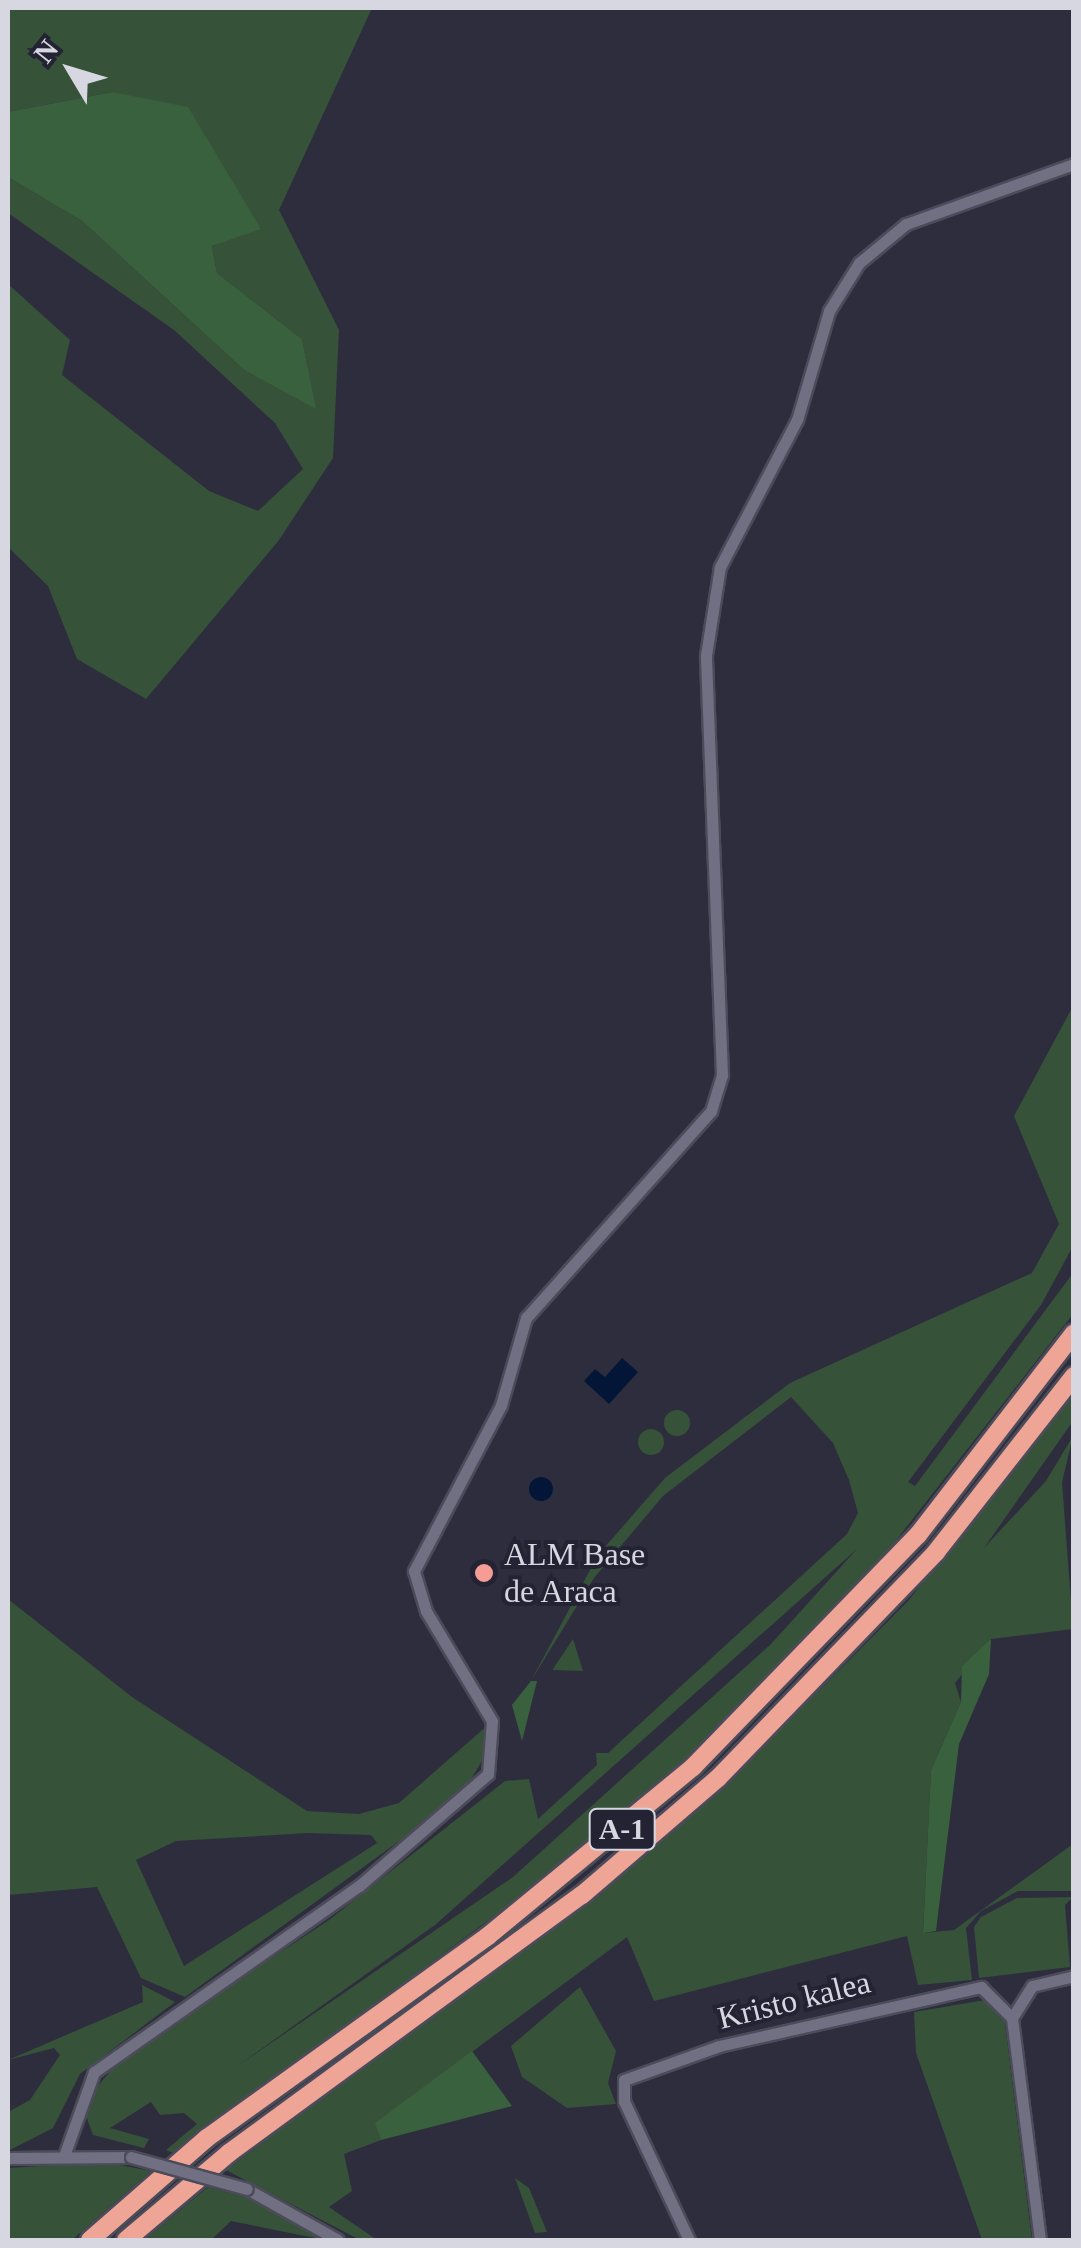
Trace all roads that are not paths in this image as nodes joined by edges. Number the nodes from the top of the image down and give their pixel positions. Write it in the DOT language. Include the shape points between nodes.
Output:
graph roads {
  1 [pos="1074,164"];
  2 [pos="1074,1333"];
  3 [pos="1074,1376"];
  4 [pos="1074,1976"];
  5 [pos="1012,2018"];
  6 [pos="65,2153"];
  7 [pos="8,2158"];
  8 [pos="90,2240"];
  9 [pos="126,2240"];
  10 [pos="338,2240"];
  11 [pos="689,2240"];
  12 [pos="1040,2240"];
  1 -- 6 [label="street" via="906,224 859,263 829,311 796,420 720,568 706,656 722,1075 711,1111 526,1318 501,1405 414,1570 426,1611 492,1722 488,1774 343,1898 94,2072"];
  2 -- 8 [label="highway, A-1" via="918,1534 693,1766 488,1936 207,2138"];
  3 -- 9 [label="highway, A-1" via="936,1552 718,1778 582,1895 229,2153"];
  4 -- 5 [label="street" via="1046,1978"];
  5 -- 11 [label="street, Kristo kalea" via="981,1987 719,2046 624,2080 624,2101"];
  5 -- 12 [label="street"];
  6 -- 7 [label="street"];
  6 -- 10 [label="street, bridge" via="131,2158 247,2189"];
}
